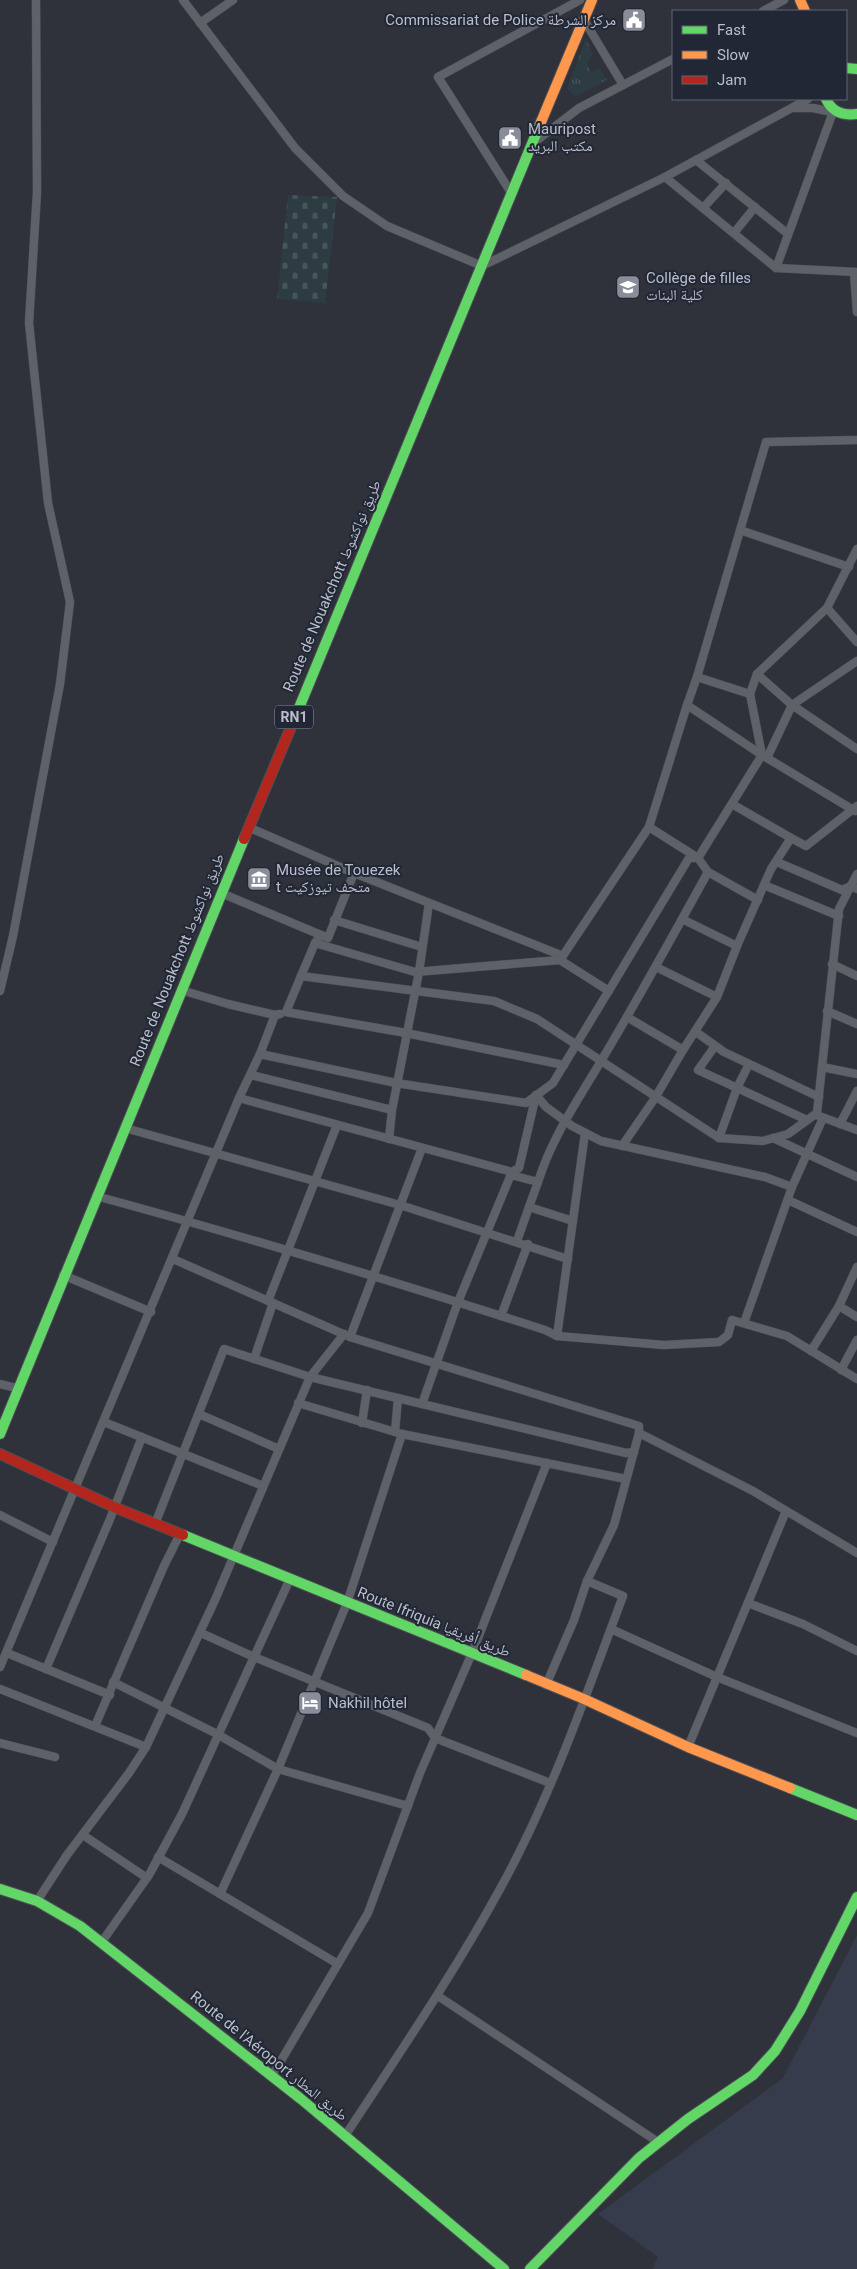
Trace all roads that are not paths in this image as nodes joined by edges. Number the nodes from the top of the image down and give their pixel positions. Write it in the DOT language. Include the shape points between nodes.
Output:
graph roads {
  1 [pos="36,0"];
  2 [pos="183,0"];
  3 [pos="233,0"];
  4 [pos="580,0"];
  5 [pos="592,0"];
  6 [pos="784,0"];
  7 [pos="765,10"];
  8 [pos="584,20"];
  9 [pos="200,23"];
  10 [pos="672,60"];
  11 [pos="623,85"];
  12 [pos="806,100"];
  13 [pos="827,100"];
  14 [pos="790,109"];
  15 [pos="845,114"];
  16 [pos="857,122"];
  17 [pos="534,142"];
  18 [pos="696,160"];
  19 [pos="666,177"];
  20 [pos="726,183"];
  21 [pos="512,194"];
  22 [pos="755,206"];
  23 [pos="703,208"];
  24 [pos="734,233"];
  25 [pos="788,234"];
  26 [pos="482,266"];
  27 [pos="776,268"];
  28 [pos="855,273"];
  29 [pos="857,312"];
  30 [pos="857,440"];
  31 [pos="740,530"];
  32 [pos="857,549"];
  33 [pos="849,567"];
  34 [pos="827,608"];
  35 [pos="857,642"];
  36 [pos="857,661"];
  37 [pos="757,674"];
  38 [pos="697,678"];
  39 [pos="750,694"];
  40 [pos="687,705"];
  41 [pos="792,705"];
  42 [pos="857,749"];
  43 [pos="764,757"];
  44 [pos="732,804"];
  45 [pos="855,810"];
  46 [pos="248,827"];
  47 [pos="649,827"];
  48 [pos="791,838"];
  49 [pos="698,858"];
  50 [pos="776,862"];
  51 [pos="354,872"];
  52 [pos="708,872"];
  53 [pos="857,874"];
  54 [pos="764,885"];
  55 [pos="854,887"];
  56 [pos="221,892"];
  57 [pos="758,900"];
  58 [pos="429,903"];
  59 [pos="839,916"];
  60 [pos="682,919"];
  61 [pos="334,920"];
  62 [pos="321,935"];
  63 [pos="315,943"];
  64 [pos="737,946"];
  65 [pos="422,947"];
  66 [pos="561,958"];
  67 [pos="832,964"];
  68 [pos="656,967"];
  69 [pos="419,972"];
  70 [pos="300,976"];
  71 [pos="857,976"];
  72 [pos="181,990"];
  73 [pos="0,991"];
  74 [pos="414,991"];
  75 [pos="609,991"];
  76 [pos="717,997"];
  77 [pos="827,1011"];
  78 [pos="286,1012"];
  79 [pos="276,1015"];
  80 [pos="627,1017"];
  81 [pos="857,1024"];
  82 [pos="696,1032"];
  83 [pos="406,1033"];
  84 [pos="577,1044"];
  85 [pos="715,1046"];
  86 [pos="683,1050"];
  87 [pos="260,1054"];
  88 [pos="602,1060"];
  89 [pos="749,1064"];
  90 [pos="564,1065"];
  91 [pos="822,1067"];
  92 [pos="857,1074"];
  93 [pos="251,1075"];
  94 [pos="396,1083"];
  95 [pos="737,1088"];
  96 [pos="857,1091"];
  97 [pos="536,1095"];
  98 [pos="819,1097"];
  99 [pos="239,1098"];
  100 [pos="655,1098"];
  101 [pos="392,1110"];
  102 [pos="815,1115"];
  103 [pos="823,1118"];
  104 [pos="564,1120"];
  105 [pos="807,1120"];
  106 [pos="840,1124"];
  107 [pos="338,1125"];
  108 [pos="125,1128"];
  109 [pos="857,1130"];
  110 [pos="585,1133"];
  111 [pos="720,1138"];
  112 [pos="773,1138"];
  113 [pos="388,1139"];
  114 [pos="622,1146"];
  115 [pos="422,1148"];
  116 [pos="218,1153"];
  117 [pos="807,1155"];
  118 [pos="512,1173"];
  119 [pos="857,1177"];
  120 [pos="316,1181"];
  121 [pos="538,1182"];
  122 [pos="792,1187"];
  123 [pos="96,1196"];
  124 [pos="788,1200"];
  125 [pos="400,1205"];
  126 [pos="529,1207"];
  127 [pos="189,1221"];
  128 [pos="573,1221"];
  129 [pos="487,1232"];
  130 [pos="857,1232"];
  131 [pos="517,1242"];
  132 [pos="528,1244"];
  133 [pos="289,1250"];
  134 [pos="568,1258"];
  135 [pos="173,1259"];
  136 [pos="857,1267"];
  137 [pos="63,1275"];
  138 [pos="373,1276"];
  139 [pos="270,1302"];
  140 [pos="458,1302"];
  141 [pos="839,1306"];
  142 [pos="150,1312"];
  143 [pos="501,1316"];
  144 [pos="857,1317"];
  145 [pos="744,1324"];
  146 [pos="347,1336"];
  147 [pos="557,1336"];
  148 [pos="857,1340"];
  149 [pos="811,1351"];
  150 [pos="254,1359"];
  151 [pos="436,1364"];
  152 [pos="841,1370"];
  153 [pos="310,1377"];
  154 [pos="857,1380"];
  155 [pos="0,1384"];
  156 [pos="20,1389"];
  157 [pos="367,1390"];
  158 [pos="398,1398"];
  159 [pos="298,1403"];
  160 [pos="422,1404"];
  161 [pos="198,1414"];
  162 [pos="104,1422"];
  163 [pos="362,1423"];
  164 [pos="639,1432"];
  165 [pos="398,1433"];
  166 [pos="0,1434"];
  167 [pos="142,1437"];
  168 [pos="279,1448"];
  169 [pos="634,1452"];
  170 [pos="0,1454"];
  171 [pos="184,1454"];
  172 [pos="547,1463"];
  173 [pos="626,1479"];
  174 [pos="263,1486"];
  175 [pos="75,1490"];
  176 [pos="114,1507"];
  177 [pos="786,1511"];
  178 [pos="0,1516"];
  179 [pos="156,1524"];
  180 [pos="180,1534"];
  181 [pos="53,1542"];
  182 [pos="857,1552"];
  183 [pos="234,1556"];
  184 [pos="290,1579"];
  185 [pos="587,1581"];
  186 [pos="347,1603"];
  187 [pos="748,1603"];
  188 [pos="611,1629"];
  189 [pos="201,1633"];
  190 [pos="857,1651"];
  191 [pos="7,1652"];
  192 [pos="472,1653"];
  193 [pos="254,1657"];
  194 [pos="0,1667"];
  195 [pos="46,1669"];
  196 [pos="718,1677"];
  197 [pos="113,1682"];
  198 [pos="313,1683"];
  199 [pos="546,1685"];
  200 [pos="0,1689"];
  201 [pos="110,1695"];
  202 [pos="584,1700"];
  203 [pos="166,1708"];
  204 [pos="95,1726"];
  205 [pos="857,1733"];
  206 [pos="217,1734"];
  207 [pos="435,1738"];
  208 [pos="0,1743"];
  209 [pos="146,1747"];
  210 [pos="688,1747"];
  211 [pos="56,1757"];
  212 [pos="278,1769"];
  213 [pos="550,1783"];
  214 [pos="408,1806"];
  215 [pos="857,1815"];
  216 [pos="83,1835"];
  217 [pos="158,1857"];
  218 [pos="147,1878"];
  219 [pos="0,1889"];
  220 [pos="220,1894"];
  221 [pos="857,1896"];
  222 [pos="37,1901"];
  223 [pos="101,1942"];
  224 [pos="338,1964"];
  225 [pos="438,1996"];
  226 [pos="272,2076"];
  227 [pos="345,2136"];
  228 [pos="658,2142"];
  229 [pos="504,2269"];
  230 [pos="530,2269"];
  1 -- 73 [label="street" via="37,192 29,323 48,503 70,602 60,684 14,936"];
  2 -- 9 [label="street"];
  3 -- 9 [label="street"];
  4 -- 21 [label="street" via="438,77"];
  5 -- 8 [label="main road, Route de Nouakchott طريق نواكشوط / RN1"];
  6 -- 7 [label="street"];
  8 -- 11 [label="street"];
  8 -- 17 [label="main road, Route de Nouakchott طريق نواكشوط / RN1"];
  9 -- 26 [label="street" via="294,148 343,196 388,226"];
  10 -- 11 [label="street"];
  11 -- 17 [label="street" via="579,108"];
  12 -- 14 [label="street"];
  13 -- 15 [label="main road" via="833,110"];
  14 -- 15 [label="street" via="813,108"];
  14 -- 18 [label="street"];
  15 -- 16 [label="main road"];
  15 -- 25 [label="street"];
  17 -- 21 [label="main road, Route de Nouakchott طريق نواكشوط / RN1"];
  18 -- 19 [label="street"];
  18 -- 20 [label="street"];
  19 -- 23 [label="street"];
  19 -- 26 [label="street"];
  20 -- 22 [label="street"];
  20 -- 23 [label="street"];
  21 -- 26 [label="main road, Route de Nouakchott طريق نواكشوط / RN1"];
  22 -- 24 [label="street"];
  22 -- 25 [label="street"];
  23 -- 24 [label="street"];
  24 -- 27 [label="street"];
  25 -- 27 [label="street"];
  26 -- 46 [label="main road, Route de Nouakchott طريق نواكشوط / RN1"];
  27 -- 28 [label="street"];
  28 -- 29 [label="street"];
  30 -- 31 [label="street" via="766,442"];
  31 -- 33 [label="street"];
  31 -- 38 [label="street"];
  32 -- 33 [label="street"];
  33 -- 34 [label="street"];
  34 -- 35 [label="street"];
  34 -- 37 [label="street"];
  36 -- 41 [label="street"];
  37 -- 39 [label="street"];
  37 -- 41 [label="street"];
  38 -- 39 [label="street"];
  38 -- 40 [label="street"];
  39 -- 43 [label="street"];
  40 -- 43 [label="street"];
  40 -- 47 [label="street"];
  41 -- 42 [label="street"];
  41 -- 43 [label="street"];
  43 -- 44 [label="street"];
  43 -- 45 [label="street"];
  44 -- 48 [label="street"];
  44 -- 49 [label="street"];
  45 -- 48 [label="street" via="806,846"];
  46 -- 51 [label="street"];
  46 -- 56 [label="main road, Route de Nouakchott طريق نواكشوط / RN1"];
  47 -- 49 [label="street"];
  47 -- 66 [label="street"];
  48 -- 50 [label="street"];
  49 -- 52 [label="street"];
  49 -- 75 [label="street" via="689,858"];
  50 -- 54 [label="street"];
  50 -- 55 [label="street" via="842,890"];
  51 -- 58 [label="street"];
  51 -- 61 [label="street"];
  52 -- 57 [label="street"];
  52 -- 60 [label="street"];
  53 -- 55 [label="street"];
  54 -- 57 [label="street"];
  54 -- 59 [label="street"];
  55 -- 59 [label="street"];
  56 -- 62 [label="street"];
  56 -- 72 [label="main road, Route de Nouakchott طريق نواكشوط / RN1"];
  57 -- 64 [label="street"];
  58 -- 65 [label="street"];
  58 -- 66 [label="street"];
  59 -- 67 [label="street"];
  60 -- 64 [label="street"];
  60 -- 68 [label="street"];
  61 -- 62 [label="street" via="328,938"];
  61 -- 65 [label="street"];
  62 -- 63 [label="street"];
  63 -- 69 [label="street"];
  63 -- 70 [label="street"];
  64 -- 76 [label="street"];
  65 -- 69 [label="street"];
  66 -- 69 [label="street"];
  66 -- 75 [label="street"];
  67 -- 71 [label="street"];
  67 -- 77 [label="street"];
  68 -- 76 [label="street"];
  68 -- 80 [label="street"];
  69 -- 74 [label="street"];
  70 -- 74 [label="street"];
  70 -- 78 [label="street"];
  72 -- 79 [label="street"];
  72 -- 108 [label="main road, Route de Nouakchott طريق نواكشوط / RN1"];
  74 -- 83 [label="street"];
  74 -- 84 [label="street" via="494,1001 537,1019"];
  75 -- 84 [label="street"];
  76 -- 82 [label="street"];
  77 -- 81 [label="street"];
  77 -- 91 [label="street"];
  78 -- 79 [label="street"];
  78 -- 83 [label="street"];
  79 -- 87 [label="street"];
  80 -- 86 [label="street"];
  80 -- 88 [label="street"];
  82 -- 85 [label="street"];
  82 -- 86 [label="street"];
  83 -- 90 [label="street"];
  83 -- 94 [label="street"];
  84 -- 88 [label="street"];
  84 -- 90 [label="street"];
  85 -- 89 [label="street"];
  85 -- 95 [label="street" via="698,1070"];
  86 -- 100 [label="street"];
  87 -- 93 [label="street"];
  87 -- 94 [label="street"];
  88 -- 100 [label="street"];
  88 -- 104 [label="street"];
  89 -- 95 [label="street"];
  89 -- 98 [label="street"];
  90 -- 97 [label="street" via="553,1082"];
  91 -- 92 [label="street"];
  91 -- 98 [label="street"];
  93 -- 99 [label="street"];
  93 -- 101 [label="street"];
  94 -- 97 [label="street" via="526,1103"];
  94 -- 101 [label="street"];
  95 -- 105 [label="street"];
  95 -- 111 [label="street"];
  96 -- 106 [label="street"];
  97 -- 104 [label="street"];
  97 -- 118 [label="street" via="519,1168"];
  98 -- 102 [label="street"];
  99 -- 107 [label="street"];
  99 -- 116 [label="street"];
  100 -- 111 [label="street"];
  100 -- 114 [label="street"];
  101 -- 113 [label="street"];
  102 -- 103 [label="street"];
  102 -- 105 [label="street"];
  103 -- 106 [label="street"];
  103 -- 117 [label="street"];
  104 -- 110 [label="street"];
  104 -- 121 [label="street"];
  105 -- 112 [label="street" via="788,1134"];
  106 -- 109 [label="street"];
  107 -- 113 [label="street"];
  107 -- 120 [label="street"];
  108 -- 116 [label="street"];
  108 -- 123 [label="main road, Route de Nouakchott طريق نواكشوط / RN1"];
  110 -- 114 [label="street"];
  110 -- 128 [label="street"];
  111 -- 112 [label="street" via="763,1141"];
  112 -- 117 [label="street"];
  113 -- 115 [label="street"];
  114 -- 122 [label="street" via="765,1176"];
  115 -- 118 [label="street"];
  115 -- 125 [label="street"];
  116 -- 120 [label="street"];
  116 -- 127 [label="street"];
  117 -- 119 [label="street"];
  117 -- 122 [label="street"];
  118 -- 121 [label="street"];
  118 -- 129 [label="street"];
  120 -- 125 [label="street"];
  120 -- 133 [label="street"];
  121 -- 126 [label="street"];
  122 -- 124 [label="street"];
  123 -- 127 [label="street"];
  123 -- 137 [label="main road, Route de Nouakchott طريق نواكشوط / RN1"];
  124 -- 130 [label="street"];
  124 -- 145 [label="street"];
  125 -- 129 [label="street"];
  125 -- 138 [label="street"];
  126 -- 128 [label="street"];
  126 -- 131 [label="street"];
  127 -- 133 [label="street"];
  127 -- 135 [label="street"];
  128 -- 134 [label="street"];
  129 -- 131 [label="street"];
  129 -- 140 [label="street"];
  131 -- 132 [label="street"];
  132 -- 134 [label="street"];
  132 -- 143 [label="street"];
  133 -- 138 [label="street"];
  133 -- 139 [label="street"];
  134 -- 147 [label="street"];
  135 -- 139 [label="street"];
  135 -- 142 [label="street"];
  136 -- 141 [label="street"];
  137 -- 142 [label="street"];
  137 -- 156 [label="main road, Route de Nouakchott طريق نواكشوط / RN1"];
  138 -- 140 [label="street"];
  138 -- 146 [label="street"];
  139 -- 146 [label="street"];
  139 -- 150 [label="street"];
  140 -- 143 [label="street"];
  140 -- 151 [label="street"];
  141 -- 144 [label="street"];
  141 -- 149 [label="street"];
  142 -- 162 [label="street"];
  143 -- 147 [label="street"];
  145 -- 147 [label="street" via="732,1320 728,1336 720,1342 664,1345"];
  145 -- 149 [label="street" via="787,1336"];
  146 -- 151 [label="street"];
  146 -- 153 [label="street"];
  148 -- 152 [label="street"];
  149 -- 152 [label="street"];
  150 -- 153 [label="street"];
  150 -- 161 [label="street" via="224,1349"];
  151 -- 160 [label="street"];
  151 -- 164 [label="street" via="639,1426"];
  152 -- 154 [label="street"];
  153 -- 157 [label="street"];
  153 -- 159 [label="street"];
  155 -- 156 [label="street"];
  156 -- 166 [label="main road, Route de Nouakchott طريق نواكشوط / RN1"];
  157 -- 158 [label="street"];
  157 -- 163 [label="street"];
  158 -- 160 [label="street"];
  158 -- 165 [label="street"];
  159 -- 163 [label="street"];
  159 -- 168 [label="street"];
  160 -- 169 [label="street" via="626,1453"];
  161 -- 168 [label="street"];
  161 -- 171 [label="street"];
  162 -- 167 [label="street"];
  162 -- 175 [label="street"];
  163 -- 165 [label="street"];
  164 -- 169 [label="street"];
  164 -- 177 [label="street"];
  165 -- 172 [label="street"];
  165 -- 186 [label="street"];
  167 -- 171 [label="street"];
  167 -- 176 [label="street"];
  168 -- 174 [label="street"];
  169 -- 173 [label="street"];
  170 -- 175 [label="main road, Route Ifriquia طريق أفريقيا"];
  171 -- 174 [label="street"];
  171 -- 179 [label="street"];
  172 -- 173 [label="street"];
  172 -- 192 [label="street"];
  173 -- 185 [label="street" via="614,1525"];
  174 -- 183 [label="street"];
  175 -- 176 [label="main road, Route Ifriquia طريق أفريقيا"];
  175 -- 181 [label="street"];
  176 -- 179 [label="main road, Route Ifriquia طريق أفريقيا"];
  176 -- 195 [label="street"];
  177 -- 182 [label="street"];
  177 -- 187 [label="street"];
  178 -- 181 [label="street"];
  179 -- 180 [label="main road, Route Ifriquia طريق أفريقيا"];
  180 -- 183 [label="main road, Route Ifriquia طريق أفريقيا"];
  180 -- 197 [label="street"];
  181 -- 191 [label="street"];
  183 -- 184 [label="main road, Route Ifriquia طريق أفريقيا"];
  183 -- 189 [label="street"];
  184 -- 186 [label="main road, Route Ifriquia طريق أفريقيا"];
  184 -- 193 [label="street"];
  185 -- 188 [label="street" via="624,1596"];
  185 -- 199 [label="street"];
  186 -- 192 [label="main road, Route Ifriquia طريق أفريقيا"];
  186 -- 198 [label="street"];
  187 -- 190 [label="street" via="803,1624"];
  187 -- 196 [label="street"];
  188 -- 196 [label="street"];
  188 -- 202 [label="street"];
  189 -- 193 [label="street"];
  189 -- 203 [label="street"];
  191 -- 194 [label="street"];
  191 -- 195 [label="street"];
  192 -- 199 [label="main road, Route Ifriquia طريق أفريقيا"];
  192 -- 207 [label="street"];
  193 -- 198 [label="street"];
  193 -- 206 [label="street"];
  195 -- 201 [label="street"];
  196 -- 205 [label="street"];
  196 -- 210 [label="street"];
  197 -- 201 [label="street"];
  197 -- 203 [label="street"];
  198 -- 207 [label="street" via="428,1728"];
  198 -- 212 [label="street"];
  199 -- 202 [label="main road, Route Ifriquia طريق أفريقيا"];
  200 -- 204 [label="street"];
  201 -- 204 [label="street"];
  202 -- 210 [label="main road, Route Ifriquia طريق أفريقيا"];
  202 -- 213 [label="street"];
  203 -- 206 [label="street"];
  203 -- 209 [label="street"];
  204 -- 209 [label="street"];
  206 -- 212 [label="street"];
  206 -- 217 [label="street" via="199,1779"];
  207 -- 213 [label="street"];
  207 -- 214 [label="street"];
  208 -- 211 [label="street"];
  209 -- 216 [label="street"];
  210 -- 215 [label="main road, Route Ifriquia طريق أفريقيا"];
  212 -- 214 [label="street"];
  212 -- 220 [label="street"];
  213 -- 225 [label="street" via="500,1888"];
  214 -- 224 [label="street" via="368,1913"];
  216 -- 218 [label="street"];
  216 -- 222 [label="street"];
  217 -- 218 [label="street"];
  217 -- 220 [label="street"];
  218 -- 223 [label="street"];
  219 -- 222 [label="main road, Route de l'Aéroport طريق المطار"];
  220 -- 224 [label="street"];
  221 -- 228 [label="main road" via="800,2011 775,2051 754,2075"];
  222 -- 223 [label="main road, Route de l'Aéroport طريق المطار" via="66,1916"];
  223 -- 226 [label="main road, Route de l'Aéroport طريق المطار"];
  224 -- 226 [label="street"];
  225 -- 227 [label="street"];
  225 -- 228 [label="street"];
  226 -- 227 [label="main road, Route de l'Aéroport طريق المطار"];
  227 -- 229 [label="main road, Route de l'Aéroport طريق المطار"];
  228 -- 230 [label="main road"];
}
